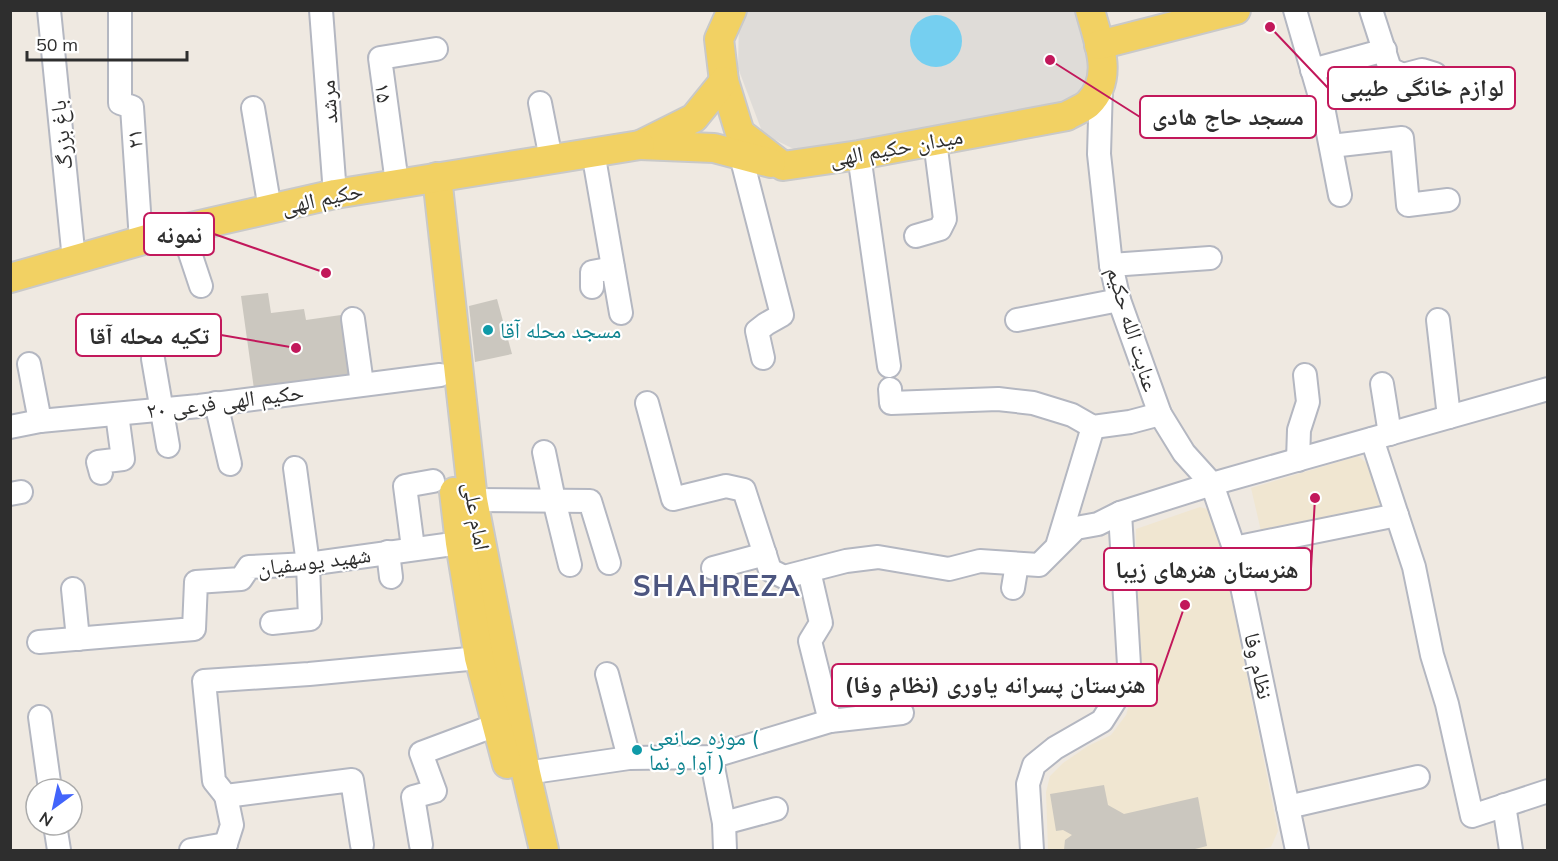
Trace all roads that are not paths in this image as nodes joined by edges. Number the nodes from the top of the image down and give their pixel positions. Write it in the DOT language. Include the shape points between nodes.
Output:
graph roads {
  1 [pos="49,10"];
  2 [pos="120,10"];
  3 [pos="321,10"];
  4 [pos="709,10"];
  5 [pos="732,10"];
  6 [pos="1090,10"];
  7 [pos="1295,10"];
  8 [pos="1371,10"];
  9 [pos="1219,13"];
  10 [pos="718,39"];
  11 [pos="1099,45"];
  12 [pos="436,49"];
  13 [pos="1385,50"];
  14 [pos="1312,70"];
  15 [pos="724,81"];
  16 [pos="1101,85"];
  17 [pos="1447,94"];
  18 [pos="540,103"];
  19 [pos="253,108"];
  20 [pos="935,141"];
  21 [pos="640,145"];
  22 [pos="1331,146"];
  23 [pos="593,152"];
  24 [pos="859,155"];
  25 [pos="741,156"];
  26 [pos="551,159"];
  27 [pos="783,166"];
  28 [pos="418,180"];
  29 [pos="335,194"];
  30 [pos="1340,195"];
  31 [pos="1448,200"];
  32 [pos="270,209"];
  33 [pos="182,229"];
  34 [pos="916,236"];
  35 [pos="141,241"];
  36 [pos="1210,258"];
  37 [pos="74,260"];
  38 [pos="1111,265"];
  39 [pos="613,268"];
  40 [pos="11,272"];
  41 [pos="201,286"];
  42 [pos="592,287"];
  43 [pos="1119,300"];
  44 [pos="621,313"];
  45 [pos="353,319"];
  46 [pos="1017,320"];
  47 [pos="1438,320"];
  48 [pos="763,358"];
  49 [pos="153,359"];
  50 [pos="29,364"];
  51 [pos="889,366"];
  52 [pos="440,375"];
  53 [pos="1305,375"];
  54 [pos="362,384"];
  55 [pos="1382,384"];
  56 [pos="890,389"];
  57 [pos="1548,389"];
  58 [pos="216,403"];
  59 [pos="647,403"];
  60 [pos="163,409"];
  61 [pos="117,414"];
  62 [pos="1160,414"];
  63 [pos="1449,417"];
  64 [pos="40,422"];
  65 [pos="10,427"];
  66 [pos="1093,427"];
  67 [pos="1381,437"];
  68 [pos="168,446"];
  69 [pos="544,452"];
  70 [pos="1298,460"];
  71 [pos="230,464"];
  72 [pos="295,468"];
  73 [pos="101,473"];
  74 [pos="434,481"];
  75 [pos="1212,484"];
  76 [pos="472,500"];
  77 [pos="554,500"];
  78 [pos="1120,513"];
  79 [pos="1397,515"];
  80 [pos="460,543"];
  81 [pos="1057,547"];
  82 [pos="413,548"];
  83 [pos="1234,548"];
  84 [pos="388,552"];
  85 [pos="765,554"];
  86 [pos="609,563"];
  87 [pos="308,564"];
  88 [pos="1017,564"];
  89 [pos="570,565"];
  90 [pos="713,568"];
  91 [pos="809,570"];
  92 [pos="391,577"];
  93 [pos="1013,588"];
  94 [pos="73,589"];
  95 [pos="272,623"];
  96 [pos="78,639"];
  97 [pos="39,642"];
  98 [pos="479,658"];
  99 [pos="607,674"];
  100 [pos="902,713"];
  101 [pos="40,717"];
  102 [pos="830,721"];
  103 [pos="496,725"];
  104 [pos="711,757"];
  105 [pos="629,758"];
  106 [pos="526,773"];
  107 [pos="48,777"];
  108 [pos="1418,777"];
  109 [pos="1548,791"];
  110 [pos="225,796"];
  111 [pos="1504,805"];
  112 [pos="1288,807"];
  113 [pos="776,809"];
  114 [pos="724,823"];
  115 [pos="362,845"];
  116 [pos="421,845"];
  117 [pos="225,848"];
  118 [pos="1292,849"];
  119 [pos="191,850"];
  120 [pos="529,850"];
  121 [pos="544,850"];
  122 [pos="724,850"];
  123 [pos="1032,850"];
  124 [pos="1511,850"];
  1 -- 37 [label="street, باغ بزرگ"];
  2 -- 35 [label="street, ۲۱" via="120,103 132,107"];
  3 -- 29 [label="street, مرشد"];
  4 -- 10 [label="main road"];
  5 -- 10 [label="main road"];
  6 -- 11 [label="main road"];
  7 -- 14 [label="street"];
  8 -- 13 [label="street"];
  9 -- 11 [label="main road"];
  10 -- 15 [label="main road"];
  11 -- 16 [label="main road" via="1104,65"];
  12 -- 28 [label="street, ۱۵" via="380,58"];
  13 -- 14 [label="street"];
  13 -- 17 [label="street" via="1390,69 1403,75 1422,70 1435,74"];
  14 -- 22 [label="street"];
  15 -- 21 [label="main road" via="694,118"];
  15 -- 27 [label="main road" via="740,133"];
  16 -- 20 [label="main road, میدان حکیم الهی" via="1087,104 1067,116"];
  16 -- 38 [label="street, عنایت الله حکیم" via="1099,154"];
  18 -- 26 [label="street"];
  19 -- 32 [label="street"];
  20 -- 24 [label="main road, میدان حکیم الهی"];
  20 -- 34 [label="street" via="945,219 940,229"];
  21 -- 23 [label="main road, حکیم الهی"];
  21 -- 25 [label="main road" via="714,148"];
  22 -- 30 [label="street"];
  22 -- 31 [label="street" via="1402,138 1408,205"];
  23 -- 26 [label="main road, حکیم الهی"];
  23 -- 39 [label="street"];
  24 -- 27 [label="main road, میدان حکیم الهی"];
  24 -- 51 [label="street"];
  25 -- 27 [label="main road"];
  25 -- 48 [label="street" via="782,315 757,331"];
  26 -- 28 [label="main road, حکیم الهی"];
  28 -- 29 [label="main road, حکیم الهی"];
  28 -- 52 [label="main road"];
  28 -- 76 [label="main road, امام علی"];
  29 -- 32 [label="main road, حکیم الهی"];
  32 -- 33 [label="main road, حکیم الهی"];
  33 -- 35 [label="main road, حکیم الهی"];
  33 -- 41 [label="street"];
  35 -- 37 [label="main road, حکیم الهی"];
  36 -- 38 [label="street"];
  37 -- 40 [label="main road, حکیم الهی"];
  38 -- 43 [label="street, عنایت الله حکیم"];
  39 -- 42 [label="street" via="592,272"];
  39 -- 44 [label="street"];
  43 -- 46 [label="street"];
  43 -- 62 [label="street, عنایت الله حکیم"];
  45 -- 54 [label="street"];
  47 -- 63 [label="street"];
  49 -- 60 [label="street"];
  50 -- 64 [label="street"];
  52 -- 54 [label="street, حکیم الهی فرعی ۲۰"];
  52 -- 80 [label="main road"];
  53 -- 70 [label="street" via="1308,402 1299,430"];
  54 -- 58 [label="street, حکیم الهی فرعی ۲۰"];
  55 -- 67 [label="street"];
  56 -- 66 [label="street" via="891,403 998,399 1033,402"];
  57 -- 63 [label="street"];
  58 -- 60 [label="street, حکیم الهی فرعی ۲۰"];
  58 -- 71 [label="street"];
  59 -- 85 [label="street" via="673,500 726,486 744,490"];
  60 -- 61 [label="street, حکیم الهی فرعی ۲۰"];
  60 -- 68 [label="street"];
  61 -- 64 [label="street, حکیم الهی فرعی ۲۰"];
  61 -- 73 [label="street" via="123,459 98,462"];
  62 -- 66 [label="street"];
  62 -- 75 [label="street, عنایت الله حکیم" via="1184,453"];
  63 -- 67 [label="street"];
  64 -- 65 [label="street, حکیم الهی فرعی ۲۰"];
  66 -- 81 [label="street"];
  67 -- 70 [label="street"];
  67 -- 79 [label="street"];
  69 -- 77 [label="street"];
  70 -- 75 [label="street"];
  72 -- 87 [label="street"];
  74 -- 82 [label="street" via="405,486"];
  75 -- 78 [label="street"];
  75 -- 83 [label="street, نظام وفا"];
  76 -- 77 [label="street"];
  76 -- 106 [label="main road, امام علی"];
  77 -- 86 [label="street" via="590,501"];
  77 -- 89 [label="street"];
  78 -- 81 [label="street" via="1098,524 1076,528"];
  78 -- 123 [label="street" via="1129,665 1102,721 1034,765 1028,784"];
  79 -- 83 [label="street"];
  79 -- 111 [label="street" via="1414,567 1472,816"];
  80 -- 82 [label="street, شهید یوسفیان"];
  80 -- 98 [label="main road"];
  81 -- 88 [label="street" via="1039,566"];
  82 -- 84 [label="street, شهید یوسفیان"];
  83 -- 112 [label="street, نظام وفا"];
  84 -- 87 [label="street, شهید یوسفیان"];
  84 -- 92 [label="street"];
  85 -- 90 [label="street"];
  85 -- 91 [label="street" via="770,570 784,577"];
  87 -- 95 [label="street" via="310,619"];
  87 -- 96 [label="street, شهید یوسفیان" via="249,567 240,579 196,582 194,629"];
  88 -- 91 [label="street" via="980,561 949,569 878,557"];
  88 -- 93 [label="street"];
  91 -- 102 [label="street" via="821,623 810,641"];
  94 -- 96 [label="street"];
  96 -- 97 [label="street, شهید یوسفیان"];
  98 -- 103 [label="main road"];
  98 -- 110 [label="street" via="204,681 214,781"];
  99 -- 105 [label="street"];
  100 -- 102 [label="street"];
  101 -- 107 [label="street"];
  102 -- 104 [label="street"];
  103 -- 116 [label="street" via="421,753 435,791 413,797"];
  103 -- 120 [label="main road"];
  104 -- 105 [label="street"];
  104 -- 114 [label="street"];
  105 -- 106 [label="street"];
  106 -- 121 [label="main road, امام علی"];
  108 -- 112 [label="street"];
  109 -- 111 [label="street"];
  110 -- 115 [label="street" via="352,780"];
  110 -- 117 [label="street" via="232,825"];
  111 -- 124 [label="street"];
  112 -- 118 [label="street, نظام وفا"];
  113 -- 114 [label="street"];
  114 -- 122 [label="street"];
  117 -- 119 [label="street"];
}
